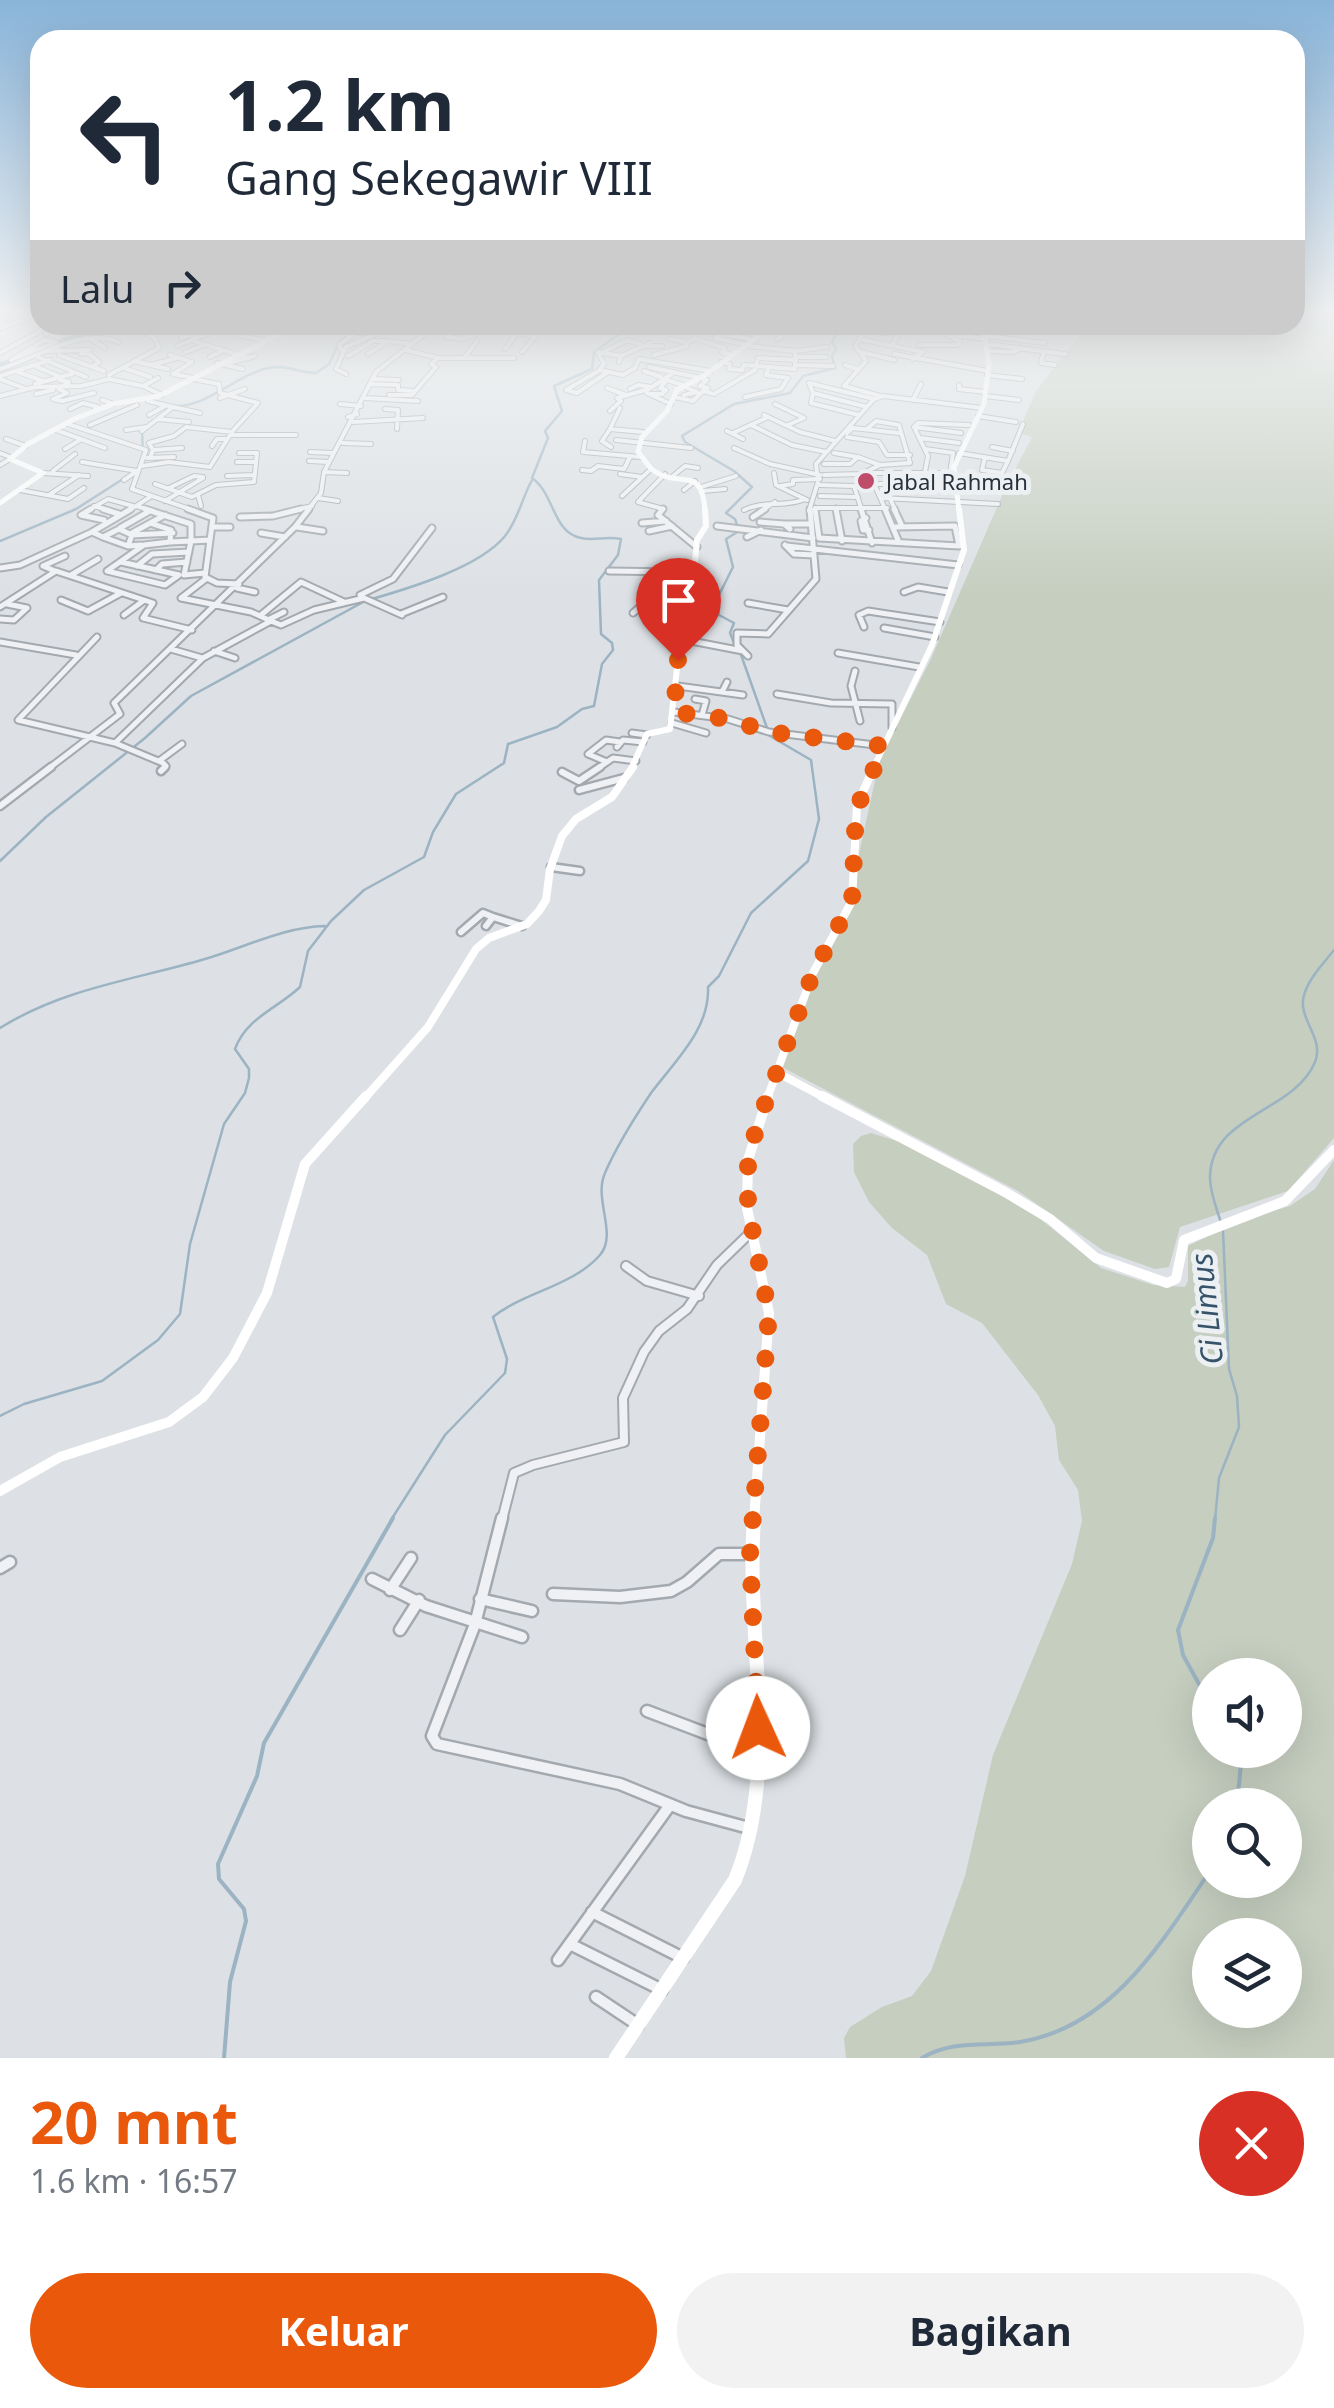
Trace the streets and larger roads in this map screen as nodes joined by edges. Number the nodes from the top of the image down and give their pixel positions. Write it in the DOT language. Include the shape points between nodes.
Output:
graph roads {
  1 [pos="78,405"];
  2 [pos="90,405"];
  3 [pos="112,405"];
  4 [pos="137,405"];
  5 [pos="166,405"];
  6 [pos="256,405"];
  7 [pos="344,405"];
  8 [pos="361,405"];
  9 [pos="616,405"];
  10 [pos="669,405"];
  11 [pos="777,405"];
  12 [pos="821,405"];
  13 [pos="859,405"];
  14 [pos="931,405"];
  15 [pos="981,405"];
  16 [pos="170,406"];
  17 [pos="867,407"];
  18 [pos="370,408"];
  19 [pos="620,408"];
  20 [pos="70,409"];
  21 [pos="359,409"];
  22 [pos="385,409"];
  23 [pos="609,411"];
  24 [pos="200,413"];
  25 [pos="90,414"];
  26 [pos="859,415"];
  27 [pos="398,417"];
  28 [pos="423,418"];
  29 [pos="976,418"];
  30 [pos="351,419"];
  31 [pos="939,419"];
  32 [pos="155,420"];
  33 [pos="189,422"];
  34 [pos="1016,422"];
  35 [pos="68,424"];
  36 [pos="1023,424"];
  37 [pos="90,425"];
  38 [pos="751,425"];
  39 [pos="787,425"];
  40 [pos="610,428"];
  41 [pos="914,428"];
  42 [pos="56,430"];
  43 [pos="126,430"];
  44 [pos="397,430"];
  45 [pos="726,430"];
  46 [pos="643,432"];
  47 [pos="961,433"];
  48 [pos="733,434"];
  49 [pos="296,435"];
  50 [pos="230,436"];
  51 [pos="289,438"];
  52 [pos="918,438"];
  53 [pos="6,440"];
  54 [pos="81,440"];
  55 [pos="616,440"];
  56 [pos="584,441"];
  57 [pos="836,441"];
  58 [pos="342,443"];
  59 [pos="371,444"];
  60 [pos="284,445"];
  61 [pos="638,445"];
  62 [pos="26,446"];
  63 [pos="212,446"];
  64 [pos="611,447"];
  65 [pos="992,447"];
  66 [pos="105,448"];
  67 [pos="182,448"];
  68 [pos="690,448"];
  69 [pos="959,448"];
  70 [pos="65,449"];
  71 [pos="925,449"];
  72 [pos="153,450"];
  73 [pos="932,450"];
  74 [pos="1013,451"];
  75 [pos="310,452"];
  76 [pos="826,452"];
  77 [pos="0,453"];
  78 [pos="834,453"];
  79 [pos="75,454"];
  80 [pos="605,455"];
  81 [pos="910,455"];
  82 [pos="928,456"];
  83 [pos="174,457"];
  84 [pos="630,457"];
  85 [pos="640,457"];
  86 [pos="858,457"];
  87 [pos="984,457"];
  88 [pos="10,458"];
  89 [pos="148,458"];
  90 [pos="331,458"];
  91 [pos="182,459"];
  92 [pos="313,459"];
  93 [pos="1008,461"];
  94 [pos="82,462"];
  95 [pos="169,462"];
  96 [pos="256,462"];
  97 [pos="824,464"];
  98 [pos="880,465"];
  99 [pos="0,466"];
  100 [pos="598,466"];
  101 [pos="698,468"];
  102 [pos="139,469"];
  103 [pos="650,469"];
  104 [pos="582,470"];
  105 [pos="52,472"];
  106 [pos="324,472"];
  107 [pos="347,473"];
  108 [pos="870,473"];
  109 [pos="925,473"];
  110 [pos="43,474"];
  111 [pos="620,474"];
  112 [pos="774,474"];
  113 [pos="78,475"];
  114 [pos="669,475"];
  115 [pos="88,476"];
  116 [pos="227,476"];
  117 [pos="736,476"];
  118 [pos="642,478"];
  119 [pos="254,479"];
  120 [pos="821,479"];
  121 [pos="124,480"];
  122 [pos="160,480"];
  123 [pos="695,481"];
  124 [pos="956,483"];
  125 [pos="877,485"];
  126 [pos="1003,485"];
  127 [pos="779,486"];
  128 [pos="84,488"];
  129 [pos="168,488"];
  130 [pos="725,488"];
  131 [pos="702,489"];
  132 [pos="20,490"];
  133 [pos="684,490"];
  134 [pos="181,493"];
  135 [pos="48,496"];
  136 [pos="152,496"];
  137 [pos="198,496"];
  138 [pos="622,496"];
  139 [pos="820,496"];
  140 [pos="858,496"];
  141 [pos="800,497"];
  142 [pos="318,498"];
  143 [pos="882,498"];
  144 [pos="958,498"];
  145 [pos="3,499"];
  146 [pos="890,499"];
  147 [pos="164,501"];
  148 [pos="334,501"];
  149 [pos="776,501"];
  150 [pos="998,504"];
  151 [pos="813,505"];
  152 [pos="94,506"];
  153 [pos="133,506"];
  154 [pos="200,506"];
  155 [pos="313,506"];
  156 [pos="836,508"];
  157 [pos="862,508"];
  158 [pos="887,508"];
  159 [pos="150,510"];
  160 [pos="744,510"];
  161 [pos="796,512"];
  162 [pos="118,514"];
  163 [pos="165,515"];
  164 [pos="240,516"];
  165 [pos="752,518"];
  166 [pos="667,520"];
  167 [pos="760,522"];
  168 [pos="150,523"];
  169 [pos="642,523"];
  170 [pos="811,524"];
  171 [pos="673,526"];
  172 [pos="717,526"];
  173 [pos="898,526"];
  174 [pos="212,527"];
  175 [pos="230,527"];
  176 [pos="296,527"];
  177 [pos="119,528"];
  178 [pos="432,528"];
  179 [pos="324,530"];
  180 [pos="762,530"];
  181 [pos="649,531"];
  182 [pos="92,532"];
  183 [pos="172,533"];
  184 [pos="261,533"];
  185 [pos="132,535"];
  186 [pos="778,536"];
  187 [pos="103,537"];
  188 [pos="286,537"];
  189 [pos="747,537"];
  190 [pos="816,538"];
  191 [pos="210,540"];
  192 [pos="842,540"];
  193 [pos="898,540"];
  194 [pos="191,541"];
  195 [pos="170,542"];
  196 [pos="872,543"];
  197 [pos="144,545"];
  198 [pos="128,546"];
  199 [pos="787,546"];
  200 [pos="814,546"];
  201 [pos="697,547"];
  202 [pos="189,552"];
  203 [pos="814,555"];
  204 [pos="65,556"];
  205 [pos="98,559"];
  206 [pos="121,562"];
  207 [pos="187,562"];
  208 [pos="958,565"];
  209 [pos="137,566"];
  210 [pos="0,568"];
  211 [pos="694,569"];
  212 [pos="155,570"];
  213 [pos="608,571"];
  214 [pos="56,572"];
  215 [pos="680,572"];
  216 [pos="71,575"];
  217 [pos="182,575"];
  218 [pos="206,576"];
  219 [pos="153,584"];
  220 [pos="17,586"];
  221 [pos="32,586"];
  222 [pos="237,586"];
  223 [pos="42,588"];
  224 [pos="26,590"];
  225 [pos="120,591"];
  226 [pos="254,592"];
  227 [pos="904,592"];
  228 [pos="948,592"];
  229 [pos="691,596"];
  230 [pos="443,598"];
  231 [pos="771,599"];
  232 [pos="61,600"];
  233 [pos="143,601"];
  234 [pos="344,602"];
  235 [pos="336,604"];
  236 [pos="748,604"];
  237 [pos="3,605"];
  238 [pos="218,605"];
  239 [pos="764,605"];
  240 [pos="671,608"];
  241 [pos="790,610"];
  242 [pos="88,611"];
  243 [pos="284,612"];
  244 [pos="632,613"];
  245 [pos="124,615"];
  246 [pos="80,616"];
  247 [pos="260,616"];
  248 [pos="0,619"];
  249 [pos="270,620"];
  250 [pos="940,622"];
  251 [pos="246,626"];
  252 [pos="864,627"];
  253 [pos="884,628"];
  254 [pos="192,630"];
  255 [pos="254,630"];
  256 [pos="98,637"];
  257 [pos="935,637"];
  258 [pos="686,640"];
  259 [pos="0,642"];
  260 [pos="170,649"];
  261 [pos="213,651"];
  262 [pos="838,653"];
  263 [pos="77,656"];
  264 [pos="204,658"];
  265 [pos="235,658"];
  266 [pos="920,666"];
  267 [pos="855,671"];
  268 [pos="727,682"];
  269 [pos="678,686"];
  270 [pos="722,692"];
  271 [pos="778,694"];
  272 [pos="743,695"];
  273 [pos="695,700"];
  274 [pos="854,704"];
  275 [pos="674,712"];
  276 [pos="702,715"];
  277 [pos="860,721"];
  278 [pos="670,727"];
  279 [pos="892,728"];
  280 [pos="706,732"];
  281 [pos="632,734"];
  282 [pos="90,736"];
  283 [pos="645,738"];
  284 [pos="115,743"];
  285 [pos="182,744"];
  286 [pos="884,746"];
  287 [pos="159,761"];
  288 [pos="636,761"];
  289 [pos="607,762"];
  290 [pos="161,770"];
  291 [pos="562,772"];
  292 [pos="624,778"];
  293 [pos="579,790"];
  294 [pos="0,806"];
  295 [pos="550,866"];
  296 [pos="580,871"];
  297 [pos="493,917"];
  298 [pos="486,926"];
  299 [pos="523,926"];
  300 [pos="462,932"];
  301 [pos="778,1072"];
  302 [pos="1334,1150"];
  303 [pos="752,1231"];
  304 [pos="626,1266"];
  305 [pos="699,1296"];
  306 [pos="0,1491"];
  307 [pos="750,1554"];
  308 [pos="411,1558"];
  309 [pos="10,1562"];
  310 [pos="0,1568"];
  311 [pos="372,1579"];
  312 [pos="390,1590"];
  313 [pos="553,1594"];
  314 [pos="480,1599"];
  315 [pos="419,1600"];
  316 [pos="532,1612"];
  317 [pos="475,1624"];
  318 [pos="400,1630"];
  319 [pos="522,1637"];
  320 [pos="647,1711"];
  321 [pos="758,1754"];
  322 [pos="670,1805"];
  323 [pos="750,1829"];
  324 [pos="592,1912"];
  325 [pos="570,1944"];
  326 [pos="683,1958"];
  327 [pos="558,1960"];
  328 [pos="663,1990"];
  329 [pos="596,1997"];
  330 [pos="640,2026"];
  331 [pos="616,2058"];
  1 -- 20 [label="street"];
  2 -- 25 [label="street" via="98,407"];
  3 -- 25 [label="street"];
  4 -- 37 [label="street"];
  5 -- 16 [label="street"];
  6 -- 50 [label="street"];
  7 -- 21 [label="street"];
  8 -- 21 [label="street"];
  9 -- 23 [label="street"];
  10 -- 46 [label="street"];
  11 -- 39 [label="street" via="804,418"];
  12 -- 26 [label="street"];
  13 -- 17 [label="street"];
  14 -- 29 [label="street"];
  15 -- 29 [label="street"];
  16 -- 24 [label="street"];
  16 -- 32 [label="street"];
  16 -- 32 [label="street" via="146,418"];
  17 -- 26 [label="street"];
  18 -- 21 [label="street"];
  19 -- 40 [label="street"];
  21 -- 30 [label="street"];
  22 -- 27 [label="street" via="398,410"];
  25 -- 35 [label="street"];
  26 -- 57 [label="street"];
  27 -- 28 [label="street"];
  27 -- 30 [label="street"];
  27 -- 44 [label="street"];
  29 -- 31 [label="street"];
  29 -- 34 [label="street"];
  29 -- 41 [label="street"];
  29 -- 69 [label="street"];
  30 -- 58 [label="street"];
  32 -- 33 [label="street"];
  32 -- 43 [label="street"];
  35 -- 42 [label="street"];
  35 -- 89 [label="street" via="139,446"];
  36 -- 74 [label="street"];
  38 -- 39 [label="street" via="766,416"];
  38 -- 48 [label="street"];
  38 -- 76 [label="street"];
  39 -- 57 [label="street"];
  40 -- 46 [label="street"];
  40 -- 64 [label="street" via="602,441"];
  41 -- 47 [label="street"];
  41 -- 52 [label="street"];
  42 -- 54 [label="street"];
  42 -- 62 [label="street"];
  45 -- 48 [label="street"];
  46 -- 61 [label="street"];
  48 -- 120 [label="street" via="744,438 733,445 766,462"];
  49 -- 51 [label="street"];
  50 -- 51 [label="street"];
  50 -- 63 [label="street"];
  50 -- 72 [label="street" via="186,427 149,443"];
  50 -- 91 [label="street" via="210,467"];
  51 -- 60 [label="street"];
  52 -- 69 [label="street"];
  52 -- 71 [label="street"];
  53 -- 62 [label="street"];
  54 -- 66 [label="street"];
  54 -- 70 [label="street"];
  55 -- 61 [label="street"];
  56 -- 80 [label="street" via="582,451"];
  57 -- 76 [label="street"];
  58 -- 59 [label="street"];
  58 -- 90 [label="street"];
  61 -- 68 [label="street"];
  61 -- 85 [label="street"];
  62 -- 88 [label="street"];
  65 -- 74 [label="street"];
  67 -- 72 [label="street"];
  69 -- 87 [label="street"];
  69 -- 124 [label="street"];
  71 -- 73 [label="street"];
  71 -- 82 [label="street"];
  72 -- 89 [label="street"];
  73 -- 82 [label="street"];
  73 -- 109 [label="street" via="953,453 950,473"];
  74 -- 93 [label="street"];
  75 -- 90 [label="street"];
  76 -- 120 [label="street" via="816,466"];
  77 -- 88 [label="street"];
  78 -- 86 [label="street"];
  79 -- 105 [label="street"];
  80 -- 84 [label="street"];
  80 -- 100 [label="street"];
  81 -- 81 [label="street" via="898,433 853,428 847,437 880,442 886,454"];
  81 -- 98 [label="street" via="909,465"];
  82 -- 109 [label="street"];
  83 -- 89 [label="street"];
  83 -- 91 [label="street"];
  83 -- 95 [label="street"];
  84 -- 85 [label="street"];
  84 -- 100 [label="street" via="624,470"];
  85 -- 103 [label="street"];
  86 -- 97 [label="street" via="850,464"];
  86 -- 98 [label="street"];
  87 -- 93 [label="street"];
  87 -- 93 [label="street" via="980,470 1002,473"];
  88 -- 99 [label="street"];
  88 -- 110 [label="street"];
  89 -- 102 [label="street"];
  90 -- 92 [label="street"];
  90 -- 106 [label="street"];
  91 -- 95 [label="street"];
  94 -- 102 [label="street"];
  95 -- 102 [label="street"];
  96 -- 96 [label="street" via="257,454 240,452 236,464"];
  96 -- 119 [label="street"];
  98 -- 108 [label="street"];
  100 -- 104 [label="street"];
  101 -- 114 [label="street"];
  102 -- 121 [label="street"];
  102 -- 136 [label="street" via="132,489"];
  103 -- 114 [label="street"];
  103 -- 118 [label="street"];
  105 -- 110 [label="street"];
  105 -- 113 [label="street"];
  106 -- 107 [label="street"];
  106 -- 142 [label="street"];
  108 -- 109 [label="street"];
  108 -- 120 [label="street"];
  108 -- 125 [label="street"];
  110 -- 132 [label="street"];
  111 -- 118 [label="street"];
  112 -- 127 [label="street"];
  113 -- 115 [label="street"];
  113 -- 135 [label="street"];
  114 -- 123 [label="street"];
  114 -- 166 [label="street" via="638,502 663,509 658,514"];
  116 -- 119 [label="street"];
  117 -- 131 [label="street"];
  118 -- 138 [label="street"];
  119 -- 137 [label="street"];
  120 -- 127 [label="street"];
  120 -- 140 [label="street" via="854,486"];
  120 -- 151 [label="street"];
  122 -- 129 [label="street" via="155,484"];
  123 -- 131 [label="street"];
  123 -- 133 [label="street"];
  124 -- 125 [label="street"];
  124 -- 126 [label="street"];
  124 -- 144 [label="street"];
  125 -- 143 [label="street"];
  127 -- 141 [label="street"];
  128 -- 135 [label="street" via="70,498"];
  129 -- 134 [label="street"];
  129 -- 134 [label="street" via="194,476 205,479"];
  130 -- 131 [label="street"];
  131 -- 201 [label="street" via="706,527"];
  132 -- 135 [label="street"];
  132 -- 145 [label="street"];
  134 -- 137 [label="street"];
  134 -- 147 [label="street"];
  136 -- 147 [label="street"];
  136 -- 153 [label="street"];
  137 -- 154 [label="street"];
  139 -- 140 [label="street"];
  140 -- 157 [label="street"];
  141 -- 149 [label="street" via="798,504"];
  141 -- 151 [label="street"];
  142 -- 148 [label="street"];
  142 -- 155 [label="street"];
  143 -- 146 [label="street"];
  143 -- 158 [label="street"];
  144 -- 146 [label="street"];
  144 -- 150 [label="street"];
  144 -- 208 [label="street" via="966,542"];
  146 -- 173 [label="street"];
  147 -- 174 [label="street" via="212,517"];
  149 -- 160 [label="street"];
  149 -- 165 [label="street"];
  151 -- 156 [label="street"];
  151 -- 161 [label="street"];
  151 -- 170 [label="street"];
  151 -- 190 [label="street"];
  152 -- 153 [label="street" via="109,499"];
  152 -- 162 [label="street"];
  152 -- 162 [label="street" via="81,516 100,522"];
  153 -- 159 [label="street"];
  153 -- 162 [label="street"];
  155 -- 164 [label="street" via="277,516"];
  155 -- 176 [label="street"];
  156 -- 157 [label="street"];
  156 -- 192 [label="street"];
  157 -- 158 [label="street"];
  157 -- 196 [label="street"];
  158 -- 173 [label="street"];
  159 -- 163 [label="street"];
  159 -- 177 [label="street"];
  162 -- 182 [label="street"];
  163 -- 168 [label="street"];
  163 -- 194 [label="street" via="192,524"];
  166 -- 169 [label="street"];
  166 -- 171 [label="street"];
  167 -- 170 [label="street"];
  168 -- 183 [label="street"];
  168 -- 185 [label="street"];
  170 -- 190 [label="street"];
  171 -- 181 [label="street"];
  171 -- 201 [label="street"];
  172 -- 180 [label="street"];
  173 -- 193 [label="street"];
  173 -- 193 [label="street" via="954,526 960,541 956,548"];
  174 -- 175 [label="street"];
  174 -- 191 [label="street"];
  176 -- 179 [label="street"];
  176 -- 188 [label="street"];
  177 -- 185 [label="street"];
  177 -- 187 [label="street"];
  178 -- 234 [label="street" via="393,579"];
  180 -- 186 [label="street"];
  180 -- 189 [label="street"];
  182 -- 187 [label="street"];
  182 -- 210 [label="street" via="20,566"];
  183 -- 185 [label="street"];
  183 -- 195 [label="street"];
  184 -- 188 [label="street"];
  185 -- 198 [label="street"];
  186 -- 190 [label="street"];
  186 -- 199 [label="street"];
  187 -- 198 [label="street"];
  188 -- 222 [label="street"];
  190 -- 192 [label="street"];
  190 -- 200 [label="street"];
  191 -- 194 [label="street"];
  191 -- 218 [label="street"];
  192 -- 196 [label="street"];
  193 -- 196 [label="street"];
  194 -- 195 [label="street"];
  194 -- 202 [label="street"];
  195 -- 197 [label="street"];
  197 -- 198 [label="street"];
  197 -- 206 [label="street"];
  199 -- 200 [label="street"];
  199 -- 203 [label="street" via="795,554"];
  200 -- 203 [label="street"];
  200 -- 208 [label="street"];
  201 -- 211 [label="street"];
  202 -- 207 [label="street"];
  202 -- 209 [label="street" via="152,554"];
  203 -- 241 [label="street" via="816,579"];
  204 -- 214 [label="street" via="43,566"];
  205 -- 216 [label="street"];
  206 -- 209 [label="street"];
  206 -- 219 [label="street" via="107,572"];
  207 -- 212 [label="street"];
  207 -- 217 [label="street"];
  208 -- 228 [label="street"];
  209 -- 212 [label="street"];
  211 -- 215 [label="street"];
  211 -- 229 [label="street"];
  212 -- 217 [label="street"];
  213 -- 215 [label="street"];
  214 -- 216 [label="street"];
  214 -- 221 [label="street"];
  215 -- 244 [label="street"];
  216 -- 225 [label="street"];
  217 -- 218 [label="street"];
  217 -- 219 [label="street"];
  218 -- 222 [label="street"];
  218 -- 238 [label="street" via="181,598"];
  219 -- 225 [label="street" via="136,593"];
  220 -- 224 [label="street"];
  221 -- 223 [label="street"];
  221 -- 224 [label="street"];
  222 -- 226 [label="street"];
  222 -- 238 [label="street"];
  224 -- 237 [label="street"];
  225 -- 233 [label="street"];
  225 -- 242 [label="street"];
  227 -- 228 [label="street"];
  228 -- 250 [label="street"];
  229 -- 240 [label="street"];
  229 -- 258 [label="street"];
  230 -- 235 [label="street" via="402,614 371,599"];
  231 -- 239 [label="street"];
  232 -- 242 [label="street"];
  233 -- 245 [label="street"];
  233 -- 254 [label="street" via="153,604 143,618"];
  234 -- 235 [label="street"];
  234 -- 247 [label="street" via="301,582"];
  235 -- 249 [label="street" via="282,624"];
  236 -- 239 [label="street"];
  237 -- 248 [label="street" via="27,608 14,620"];
  238 -- 247 [label="street"];
  238 -- 254 [label="street"];
  239 -- 241 [label="street"];
  241 -- 258 [label="street" via="768,634 737,633 742,652"];
  242 -- 246 [label="street"];
  243 -- 249 [label="street"];
  247 -- 249 [label="street"];
  249 -- 255 [label="street"];
  250 -- 252 [label="street" via="868,611 859,615"];
  250 -- 257 [label="street"];
  251 -- 255 [label="street"];
  253 -- 257 [label="street"];
  254 -- 260 [label="street"];
  255 -- 261 [label="street"];
  256 -- 263 [label="street"];
  257 -- 266 [label="street"];
  258 -- 269 [label="street"];
  259 -- 263 [label="street"];
  260 -- 264 [label="street"];
  260 -- 282 [label="street" via="114,703 120,714"];
  261 -- 264 [label="street"];
  261 -- 265 [label="street"];
  262 -- 266 [label="street"];
  263 -- 282 [label="street" via="18,720"];
  264 -- 284 [label="street"];
  266 -- 279 [label="street"];
  267 -- 274 [label="street"];
  268 -- 270 [label="street"];
  269 -- 270 [label="street"];
  269 -- 275 [label="street"];
  270 -- 272 [label="street"];
  271 -- 274 [label="street"];
  273 -- 276 [label="street" via="706,701"];
  274 -- 277 [label="street"];
  274 -- 279 [label="street" via="892,704"];
  275 -- 276 [label="street"];
  275 -- 278 [label="street"];
  276 -- 286 [label="street" via="769,732"];
  278 -- 280 [label="street"];
  278 -- 283 [label="street"];
  279 -- 286 [label="street"];
  281 -- 283 [label="street"];
  282 -- 284 [label="street"];
  282 -- 294 [label="street"];
  283 -- 288 [label="street"];
  283 -- 289 [label="street" via="608,740 588,754"];
  284 -- 287 [label="street"];
  285 -- 287 [label="street"];
  286 -- 301 [label="street" via="856,810 852,901 813,973"];
  287 -- 290 [label="street" via="166,766"];
  288 -- 289 [label="street"];
  288 -- 292 [label="street"];
  289 -- 291 [label="street" via="579,781"];
  292 -- 293 [label="street"];
  292 -- 295 [label="street" via="610,800 567,828"];
  295 -- 296 [label="street"];
  295 -- 299 [label="street" via="546,900"];
  297 -- 298 [label="street"];
  297 -- 299 [label="street"];
  297 -- 300 [label="street" via="483,913"];
  299 -- 306 [label="street" via="478,946 428,1026 305,1164 271,1282 241,1346 198,1401 168,1423 48,1459"];
  301 -- 302 [label="street" via="1004,1192 1096,1258 1168,1283 1176,1279 1184,1240 1284,1202"];
  301 -- 303 [label="street" via="748,1160"];
  303 -- 305 [label="street" via="718,1264"];
  303 -- 307 [label="street" via="769,1313"];
  304 -- 305 [label="street" via="647,1281"];
  305 -- 314 [label="street" via="654,1337 635,1369 623,1398 624,1442 516,1469"];
  307 -- 313 [label="street" via="720,1554 672,1589 610,1597"];
  307 -- 321 [label="street"];
  308 -- 312 [label="street"];
  309 -- 310 [label="street"];
  311 -- 312 [label="street"];
  312 -- 315 [label="street"];
  314 -- 316 [label="street"];
  314 -- 317 [label="street"];
  315 -- 317 [label="street"];
  315 -- 318 [label="street"];
  317 -- 319 [label="street"];
  317 -- 322 [label="street" via="433,1743 620,1784"];
  320 -- 321 [label="street"];
  321 -- 323 [label="street"];
  322 -- 323 [label="street"];
  322 -- 324 [label="street"];
  323 -- 326 [label="street" via="735,1880"];
  324 -- 325 [label="street"];
  324 -- 326 [label="street"];
  325 -- 327 [label="street"];
  325 -- 328 [label="street"];
  326 -- 328 [label="street"];
  328 -- 330 [label="street"];
  329 -- 330 [label="street"];
  330 -- 331 [label="street"];
}
